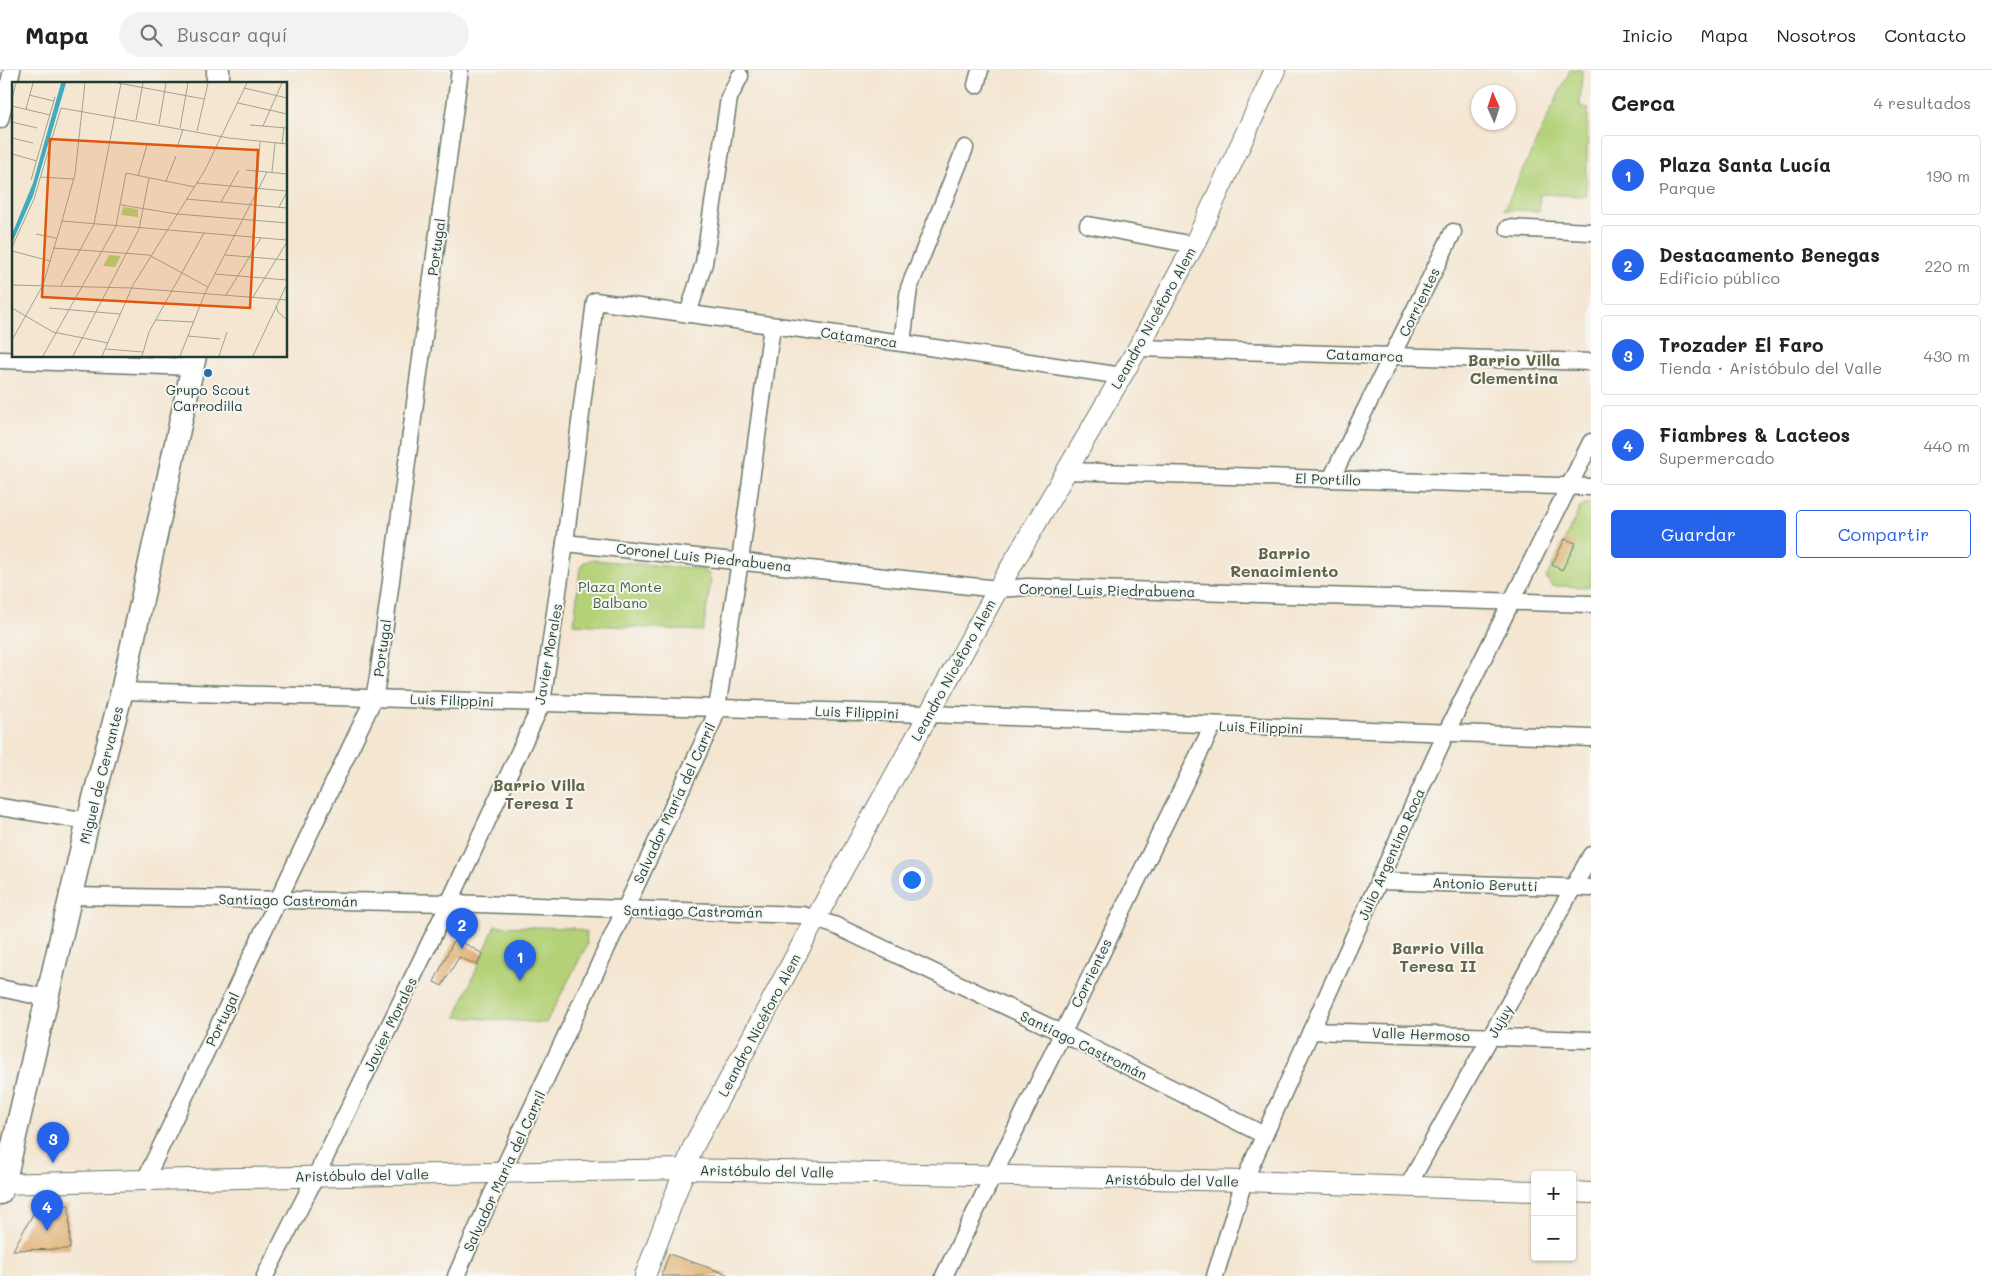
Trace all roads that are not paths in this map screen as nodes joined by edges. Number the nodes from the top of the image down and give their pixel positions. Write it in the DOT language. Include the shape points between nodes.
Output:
graph roads {
  1 [pos="12,70"];
  2 [pos="460,70"];
  3 [pos="1275,70"];
  4 [pos="740,76"];
  5 [pos="0,120"];
  6 [pos="965,148"];
  7 [pos="1088,225"];
  8 [pos="1508,228"];
  9 [pos="1453,232"];
  10 [pos="1591,232"];
  11 [pos="1194,245"];
  12 [pos="595,301"];
  13 [pos="688,314"];
  14 [pos="772,326"];
  15 [pos="902,343"];
  16 [pos="1138,348"];
  17 [pos="1393,356"];
  18 [pos="0,360"];
  19 [pos="194,362"];
  20 [pos="1591,362"];
  21 [pos="1122,376"];
  22 [pos="1591,442"];
  23 [pos="1066,471"];
  24 [pos="1331,479"];
  25 [pos="1570,487"];
  26 [pos="1591,487"];
  27 [pos="565,543"];
  28 [pos="740,561"];
  29 [pos="998,589"];
  30 [pos="1513,601"];
  31 [pos="1591,604"];
  32 [pos="122,691"];
  33 [pos="374,698"];
  34 [pos="542,703"];
  35 [pos="717,708"];
  36 [pos="929,714"];
  37 [pos="1213,725"];
  38 [pos="1446,733"];
  39 [pos="1591,738"];
  40 [pos="0,807"];
  41 [pos="88,821"];
  42 [pos="1591,855"];
  43 [pos="1379,881"];
  44 [pos="1574,887"];
  45 [pos="1591,888"];
  46 [pos="71,896"];
  47 [pos="279,899"];
  48 [pos="449,903"];
  49 [pos="625,909"];
  50 [pos="816,918"];
  51 [pos="0,988"];
  52 [pos="47,998"];
  53 [pos="1311,1031"];
  54 [pos="1062,1033"];
  55 [pos="1491,1036"];
  56 [pos="1591,1040"];
  57 [pos="1264,1135"];
  58 [pos="684,1169"];
  59 [pos="502,1172"];
  60 [pos="316,1176"];
  61 [pos="992,1176"];
  62 [pos="145,1180"];
  63 [pos="1244,1182"];
  64 [pos="1408,1186"];
  65 [pos="1,1187"];
  66 [pos="1531,1191"];
  67 [pos="1576,1192"];
  68 [pos="1591,1193"];
  69 [pos="265,1276"];
  70 [pos="456,1276"];
  71 [pos="645,1276"];
  72 [pos="944,1276"];
  73 [pos="1215,1276"];
  1 -- 5 [label="street"];
  2 -- 33 [label="street, Portugal"];
  3 -- 11 [label="street, Leandro Nicéforo Alem"];
  4 -- 13 [label="street" via="729,98 704,263"];
  6 -- 15 [label="street" via="910,288"];
  7 -- 11 [label="street"];
  8 -- 10 [label="street"];
  9 -- 17 [label="street, Corrientes"];
  11 -- 16 [label="street, Leandro Nicéforo Alem"];
  12 -- 13 [label="street, Catamarca"];
  12 -- 27 [label="street, Javier Morales"];
  13 -- 14 [label="street, Catamarca"];
  14 -- 15 [label="street, Catamarca"];
  14 -- 28 [label="street, Salvador María del Carril"];
  15 -- 21 [label="street, Catamarca"];
  16 -- 17 [label="street, Catamarca"];
  16 -- 21 [label="street, Leandro Nicéforo Alem"];
  17 -- 20 [label="street, Catamarca"];
  17 -- 24 [label="street, Corrientes"];
  18 -- 19 [label="street"];
  19 -- 32 [label="main road, Miguel de Cervantes"];
  21 -- 23 [label="street, Leandro Nicéforo Alem"];
  22 -- 25 [label="street, Julio Argentino Roca"];
  23 -- 24 [label="street, El Portillo"];
  23 -- 29 [label="street, Leandro Nicéforo Alem"];
  24 -- 25 [label="street, El Portillo"];
  25 -- 26 [label="street, El Portillo"];
  25 -- 30 [label="street, Julio Argentino Roca"];
  27 -- 28 [label="street, Coronel Luis Piedrabuena"];
  27 -- 34 [label="street, Javier Morales"];
  28 -- 29 [label="street, Coronel Luis Piedrabuena"];
  28 -- 35 [label="street, Salvador María del Carril"];
  29 -- 30 [label="street, Coronel Luis Piedrabuena" via="1027,587"];
  29 -- 36 [label="street, Leandro Nicéforo Alem"];
  30 -- 31 [label="street, Coronel Luis Piedrabuena"];
  30 -- 38 [label="street, Julio Argentino Roca"];
  32 -- 33 [label="street, Luis Filippini"];
  32 -- 41 [label="main road, Miguel de Cervantes"];
  33 -- 34 [label="street, Luis Filippini"];
  33 -- 47 [label="street, Portugal"];
  34 -- 35 [label="street, Luis Filippini"];
  34 -- 48 [label="street, Javier Morales"];
  35 -- 36 [label="street, Luis Filippini"];
  35 -- 49 [label="street, Salvador María del Carril"];
  36 -- 37 [label="street, Luis Filippini"];
  36 -- 50 [label="street, Leandro Nicéforo Alem"];
  37 -- 38 [label="street, Luis Filippini"];
  37 -- 54 [label="street, Corrientes"];
  38 -- 39 [label="street, Luis Filippini"];
  38 -- 43 [label="street, Julio Argentino Roca"];
  40 -- 41 [label="street"];
  41 -- 46 [label="main road, Miguel de Cervantes"];
  42 -- 44 [label="street, Jujuy"];
  43 -- 44 [label="street, Antonio Berutti"];
  43 -- 53 [label="street, Julio Argentino Roca"];
  44 -- 45 [label="street, Antonio Berutti"];
  44 -- 55 [label="street, Jujuy"];
  46 -- 47 [label="street, Santiago Castromán"];
  46 -- 52 [label="main road, Miguel de Cervantes"];
  47 -- 48 [label="street, Santiago Castromán"];
  47 -- 62 [label="street, Portugal"];
  48 -- 49 [label="street, Santiago Castromán"];
  48 -- 60 [label="street, Javier Morales"];
  49 -- 50 [label="street, Santiago Castromán" via="789,913"];
  49 -- 59 [label="street, Salvador María del Carril"];
  50 -- 54 [label="street, Santiago Castromán"];
  50 -- 58 [label="street, Leandro Nicéforo Alem"];
  51 -- 52 [label="street"];
  52 -- 65 [label="main road, Miguel de Cervantes"];
  53 -- 55 [label="street, Valle Hermoso"];
  53 -- 57 [label="street, Julio Argentino Roca"];
  54 -- 57 [label="street, Santiago Castromán"];
  54 -- 61 [label="street, Corrientes"];
  55 -- 56 [label="street, Valle Hermoso"];
  55 -- 64 [label="street, Jujuy"];
  57 -- 63 [label="street, Julio Argentino Roca"];
  58 -- 59 [label="street, Aristóbulo del Valle"];
  58 -- 61 [label="street, Aristóbulo del Valle"];
  58 -- 71 [label="street, Leandro Nicéforo Alem"];
  59 -- 60 [label="street, Aristóbulo del Valle"];
  59 -- 70 [label="street, Salvador María del Carril"];
  60 -- 62 [label="street, Aristóbulo del Valle"];
  60 -- 69 [label="street, Javier Morales"];
  61 -- 63 [label="street, Aristóbulo del Valle"];
  61 -- 72 [label="street, Corrientes"];
  62 -- 65 [label="street, Aristóbulo del Valle"];
  63 -- 64 [label="street, Aristóbulo del Valle"];
  63 -- 73 [label="street, Julio Argentino Roca"];
  64 -- 66 [label="street, Aristóbulo del Valle"];
  67 -- 68 [label="street"];
}
